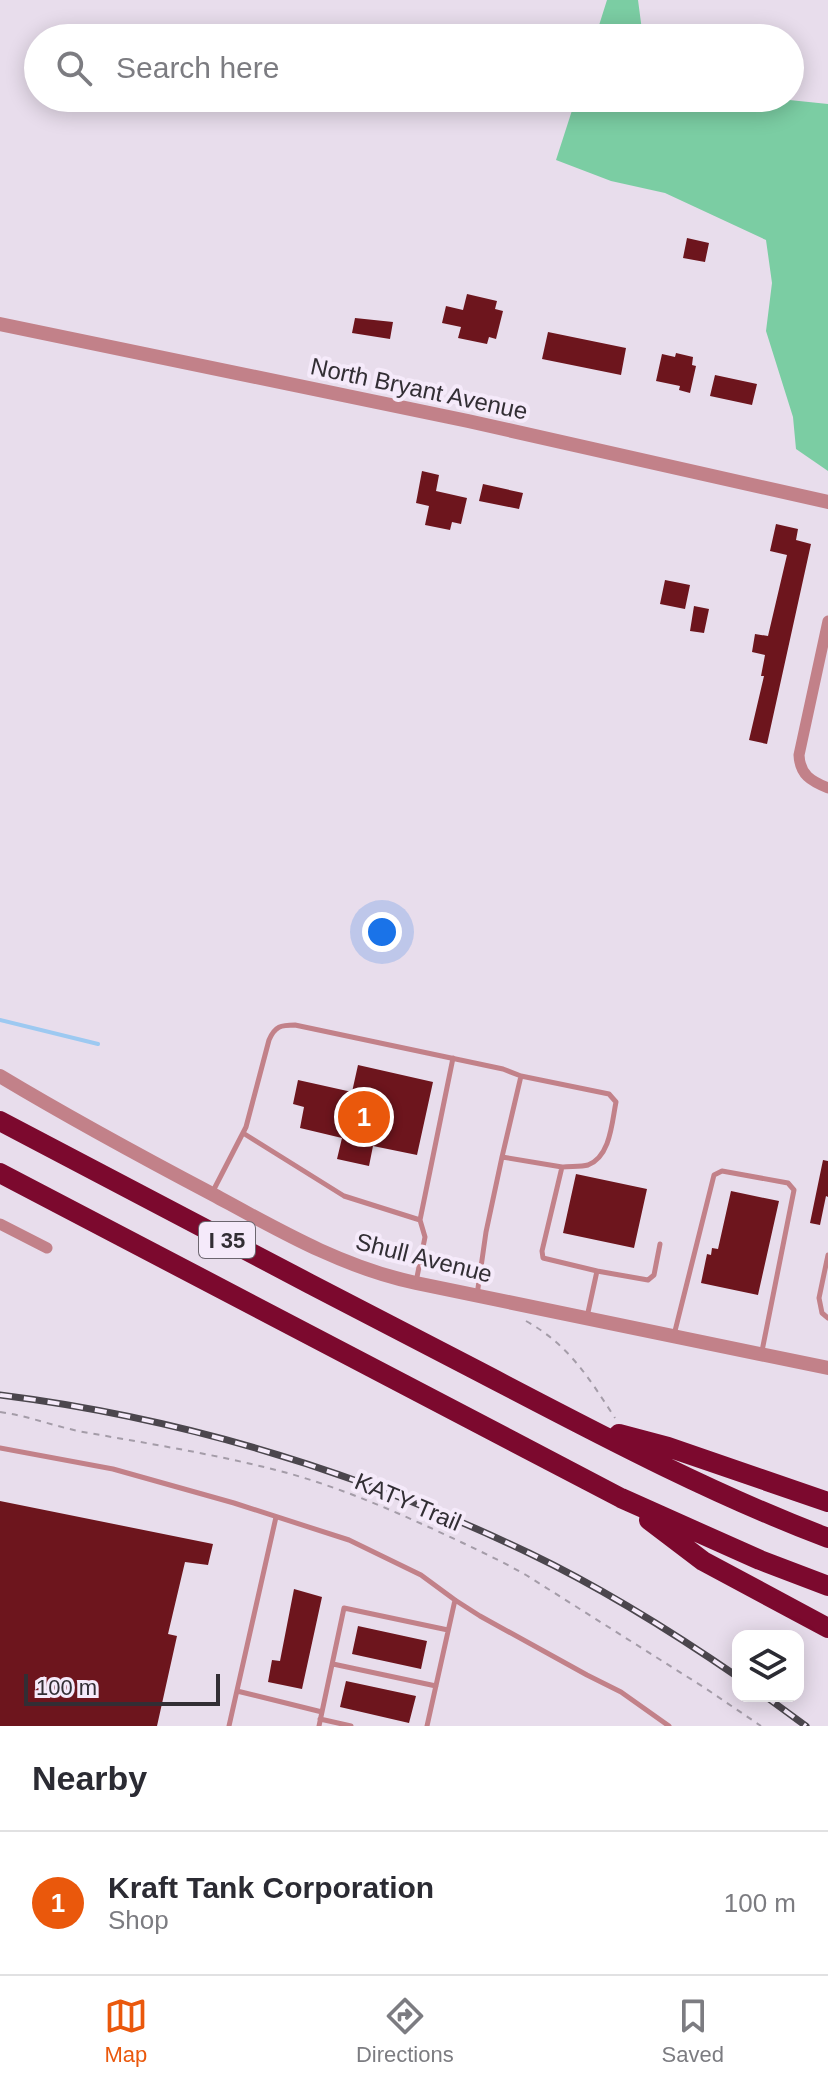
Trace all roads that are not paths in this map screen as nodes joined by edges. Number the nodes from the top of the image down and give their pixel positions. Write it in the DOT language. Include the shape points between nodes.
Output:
graph roads {
  1 [pos="0,324"];
  2 [pos="828,502"];
  3 [pos="827,626"];
  4 [pos="828,788"];
  5 [pos="453,1058"];
  6 [pos="0,1076"];
  7 [pos="521,1076"];
  8 [pos="0,1121"];
  9 [pos="243,1133"];
  10 [pos="502,1157"];
  11 [pos="562,1167"];
  12 [pos="0,1173"];
  13 [pos="211,1194"];
  14 [pos="420,1220"];
  15 [pos="0,1224"];
  16 [pos="660,1244"];
  17 [pos="47,1248"];
  18 [pos="828,1255"];
  19 [pos="597,1271"];
  20 [pos="416,1283"];
  21 [pos="477,1295"];
  22 [pos="587,1318"];
  23 [pos="828,1318"];
  24 [pos="674,1336"];
  25 [pos="762,1354"];
  26 [pos="828,1368"];
  27 [pos="577,1422"];
  28 [pos="0,1448"];
  29 [pos="621,1498"];
  30 [pos="828,1502"];
  31 [pos="276,1517"];
  32 [pos="828,1538"];
  33 [pos="828,1586"];
  34 [pos="455,1600"];
  35 [pos="828,1628"];
  36 [pos="448,1630"];
  37 [pos="333,1664"];
  38 [pos="436,1686"];
  39 [pos="237,1691"];
  40 [pos="320,1719"];
  41 [pos="229,1726"];
  42 [pos="351,1726"];
  43 [pos="427,1726"];
  44 [pos="669,1726"];
  1 -- 2 [label="street, North Bryant Avenue"];
  3 -- 4 [label="street" via="799,765 804,775"];
  5 -- 7 [label="lane"];
  5 -- 9 [label="lane" via="283,1025 269,1040"];
  5 -- 14 [label="lane"];
  6 -- 13 [label="street, Shull Avenue"];
  7 -- 10 [label="lane"];
  7 -- 11 [label="lane" via="609,1094 616,1102 602,1153 589,1165"];
  8 -- 27 [label="highway, I 35"];
  9 -- 13 [label="lane"];
  9 -- 14 [label="lane" via="344,1196"];
  10 -- 11 [label="lane"];
  10 -- 21 [label="lane"];
  11 -- 19 [label="lane" via="543,1258"];
  12 -- 29 [label="highway, I 35"];
  13 -- 20 [label="street, Shull Avenue" via="332,1257"];
  14 -- 20 [label="lane" via="425,1237"];
  15 -- 17 [label="street"];
  16 -- 19 [label="lane" via="654,1275 648,1280"];
  18 -- 23 [label="lane" via="819,1298"];
  19 -- 22 [label="lane"];
  20 -- 21 [label="street, Shull Avenue"];
  21 -- 22 [label="street, Shull Avenue"];
  22 -- 24 [label="street, Shull Avenue"];
  24 -- 25 [label="street, Shull Avenue"];
  24 -- 25 [label="lane" via="714,1175 722,1171 788,1183 794,1190"];
  25 -- 26 [label="street, Shull Avenue"];
  27 -- 30 [label="highway"];
  27 -- 32 [label="highway, I 35" via="735,1500"];
  28 -- 31 [label="lane" via="113,1469"];
  29 -- 33 [label="highway, I 35"];
  29 -- 35 [label="highway" via="703,1561"];
  31 -- 34 [label="lane" via="389,1557"];
  31 -- 39 [label="lane"];
  34 -- 36 [label="lane"];
  34 -- 44 [label="lane" via="621,1692"];
  36 -- 37 [label="lane" via="344,1608"];
  36 -- 38 [label="lane"];
  37 -- 38 [label="lane"];
  37 -- 40 [label="lane"];
  38 -- 43 [label="lane"];
  39 -- 40 [label="lane"];
  39 -- 41 [label="lane"];
  40 -- 42 [label="lane"];
}
